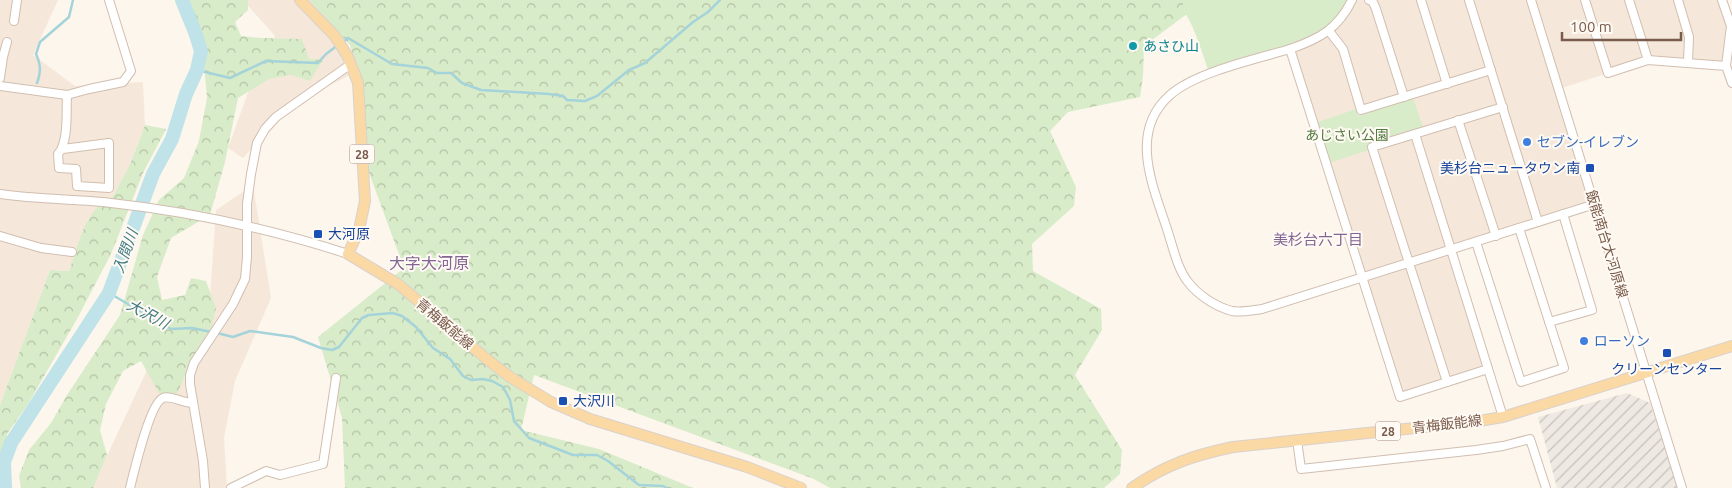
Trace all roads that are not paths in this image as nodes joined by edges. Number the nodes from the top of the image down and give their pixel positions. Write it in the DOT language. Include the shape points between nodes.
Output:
graph roads {
  1 [pos="17,0"];
  2 [pos="109,0"];
  3 [pos="300,0"];
  4 [pos="1352,0"];
  5 [pos="1368,0"];
  6 [pos="1421,0"];
  7 [pos="1469,0"];
  8 [pos="1531,0"];
  9 [pos="1585,0"];
  10 [pos="1629,0"];
  11 [pos="1678,0"];
  12 [pos="1722,0"];
  13 [pos="1729,12"];
  14 [pos="14,21"];
  15 [pos="1329,31"];
  16 [pos="7,42"];
  17 [pos="1290,49"];
  18 [pos="1648,60"];
  19 [pos="1688,62"];
  20 [pos="351,64"];
  21 [pos="1726,66"];
  22 [pos="1491,70"];
  23 [pos="0,78"];
  24 [pos="1732,83"];
  25 [pos="1447,84"];
  26 [pos="0,86"];
  27 [pos="67,95"];
  28 [pos="1404,97"];
  29 [pos="1503,107"];
  30 [pos="1458,120"];
  31 [pos="1415,134"];
  32 [pos="63,149"];
  33 [pos="0,194"];
  34 [pos="1595,204"];
  35 [pos="1563,214"];
  36 [pos="1538,222"];
  37 [pos="247,226"];
  38 [pos="1519,228"];
  39 [pos="0,236"];
  40 [pos="1496,236"];
  41 [pos="1476,242"];
  42 [pos="1451,250"];
  43 [pos="72,252"];
  44 [pos="348,254"];
  45 [pos="1409,263"];
  46 [pos="1362,278"];
  47 [pos="1549,322"];
  48 [pos="1732,346"];
  49 [pos="1488,369"];
  50 [pos="1647,374"];
  51 [pos="336,378"];
  52 [pos="1447,382"];
  53 [pos="193,403"];
  54 [pos="1503,417"];
  55 [pos="1297,440"];
  56 [pos="130,488"];
  57 [pos="205,488"];
  58 [pos="231,488"];
  59 [pos="801,488"];
  60 [pos="1132,488"];
  61 [pos="1546,488"];
  62 [pos="1682,488"];
  1 -- 14 [label="street"];
  2 -- 27 [label="street" via="130,71 123,82"];
  3 -- 20 [label="main road, 28" via="334,35"];
  4 -- 15 [label="street"];
  5 -- 28 [label="street" via="1376,9"];
  6 -- 25 [label="street"];
  7 -- 22 [label="street"];
  8 -- 34 [label="street, 飯能南台大河原線"];
  9 -- 18 [label="street" via="1608,73"];
  10 -- 18 [label="street"];
  11 -- 19 [label="street" via="1690,37"];
  12 -- 13 [label="street"];
  13 -- 21 [label="street" via="1731,26"];
  15 -- 17 [label="street" via="1312,42"];
  15 -- 28 [label="street" via="1342,49 1361,110"];
  16 -- 23 [label="street"];
  17 -- 46 [label="street"];
  17 -- 46 [label="street" via="1204,75 1169,95 1156,112 1148,134 1149,172 1179,266 1188,282 1203,297 1218,305 1232,311 1262,309"];
  18 -- 19 [label="street"];
  19 -- 21 [label="street"];
  20 -- 37 [label="street" via="276,117 265,129 257,143 250,174"];
  20 -- 44 [label="main road, 28" via="359,92 365,201 359,230"];
  21 -- 24 [label="street"];
  22 -- 25 [label="street"];
  22 -- 29 [label="street"];
  25 -- 28 [label="street"];
  26 -- 27 [label="street"];
  27 -- 32 [label="street"];
  29 -- 30 [label="street"];
  29 -- 36 [label="street"];
  30 -- 31 [label="street"];
  30 -- 40 [label="street"];
  31 -- 42 [label="street"];
  31 -- 45 [label="street" via="1372,147"];
  32 -- 32 [label="street" via="58,154 59,168 76,168 77,186 109,188 109,143"];
  33 -- 37 [label="street" via="102,202"];
  34 -- 35 [label="street"];
  34 -- 50 [label="street, 飯能南台大河原線"];
  35 -- 36 [label="street"];
  35 -- 47 [label="street" via="1592,310"];
  36 -- 38 [label="street"];
  37 -- 44 [label="street"];
  37 -- 53 [label="street" via="245,279 192,369"];
  38 -- 40 [label="street"];
  38 -- 47 [label="street"];
  39 -- 43 [label="street" via="41,248"];
  40 -- 41 [label="street"];
  41 -- 42 [label="street"];
  41 -- 47 [label="street" via="1521,382 1564,368"];
  42 -- 45 [label="street"];
  42 -- 49 [label="street"];
  44 -- 59 [label="main road, 青梅飯能線" via="398,284 510,377 570,411 747,467"];
  45 -- 46 [label="street"];
  45 -- 52 [label="street"];
  46 -- 52 [label="street" via="1400,397"];
  48 -- 50 [label="main road, 青梅飯能線 / 28"];
  49 -- 52 [label="street"];
  49 -- 54 [label="street"];
  50 -- 54 [label="main road, 青梅飯能線 / 28"];
  50 -- 62 [label="street, 飯能南台大河原線"];
  51 -- 58 [label="street" via="323,464 280,475 266,471"];
  53 -- 56 [label="street" via="171,397 159,401 150,419"];
  53 -- 57 [label="street"];
  54 -- 55 [label="main road, 青梅飯能線 / 28"];
  55 -- 60 [label="main road, 青梅飯能線 / 28" via="1206,453 1168,466"];
  55 -- 61 [label="street" via="1301,469 1476,450 1530,439"];
}
